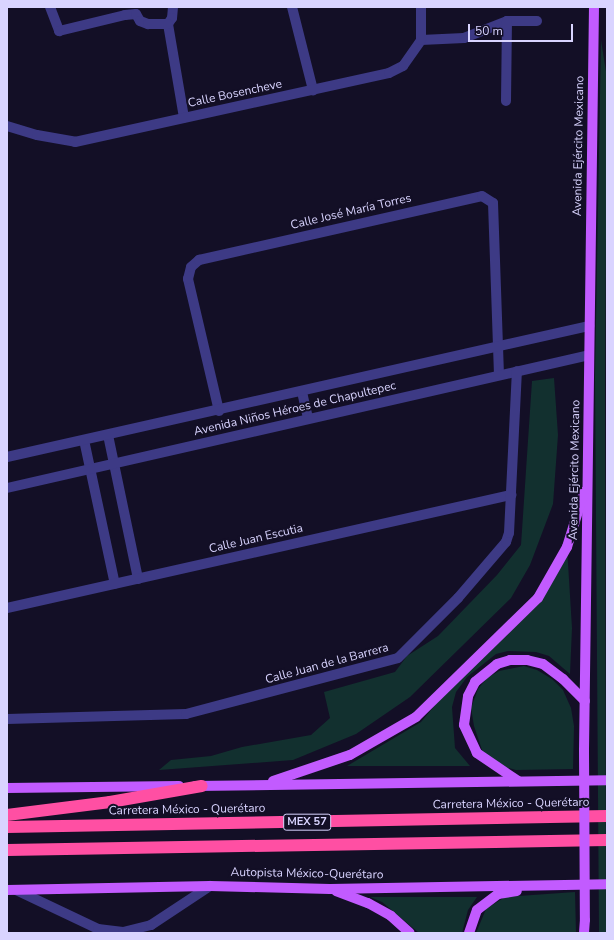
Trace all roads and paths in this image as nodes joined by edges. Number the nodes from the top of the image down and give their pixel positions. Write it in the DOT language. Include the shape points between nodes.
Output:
graph roads {
  1 [pos="50,7"];
  2 [pos="173,7"];
  3 [pos="292,7"];
  4 [pos="421,7"];
  5 [pos="594,7"];
  6 [pos="124,11"];
  7 [pos="138,11"];
  8 [pos="507,21"];
  9 [pos="537,21"];
  10 [pos="168,24"];
  11 [pos="421,40"];
  12 [pos="313,90"];
  13 [pos="506,101"];
  14 [pos="184,118"];
  15 [pos="7,126"];
  16 [pos="589,326"];
  17 [pos="498,345"];
  18 [pos="589,355"];
  19 [pos="518,371"];
  20 [pos="499,375"];
  21 [pos="302,392"];
  22 [pos="219,411"];
  23 [pos="308,418"];
  24 [pos="108,435"];
  25 [pos="84,440"];
  26 [pos="7,457"];
  27 [pos="114,465"];
  28 [pos="89,470"];
  29 [pos="588,481"];
  30 [pos="7,488"];
  31 [pos="511,495"];
  32 [pos="138,579"];
  33 [pos="115,584"];
  34 [pos="7,608"];
  35 [pos="585,701"];
  36 [pos="7,719"];
  37 [pos="607,780"];
  38 [pos="518,781"];
  39 [pos="264,784"];
  40 [pos="202,786"];
  41 [pos="7,788"];
  42 [pos="7,815"];
  43 [pos="607,816"];
  44 [pos="7,827"];
  45 [pos="607,840"];
  46 [pos="7,850"];
  47 [pos="607,884"];
  48 [pos="545,885"];
  49 [pos="210,886"];
  50 [pos="330,889"];
  51 [pos="11,890"];
  52 [pos="123,933"];
  53 [pos="410,933"];
  54 [pos="469,933"];
  55 [pos="584,933"];
  1 -- 6 [label="street" via="59,31"];
  2 -- 10 [label="street" via="172,18"];
  3 -- 12 [label="street"];
  4 -- 11 [label="street"];
  5 -- 16 [label="main road, Avenida Ejército Mexicano"];
  6 -- 7 [label="street"];
  7 -- 10 [label="street" via="140,21 148,24"];
  8 -- 9 [label="street"];
  8 -- 11 [label="street" via="464,38"];
  8 -- 13 [label="street"];
  10 -- 14 [label="street"];
  11 -- 12 [label="street, Calle Bosencheve" via="403,66 389,73"];
  12 -- 14 [label="street, Calle Bosencheve"];
  14 -- 15 [label="street, Calle Bosencheve" via="75,142 37,136"];
  16 -- 17 [label="street, Avenida Niños Héroes de Chapultepec"];
  16 -- 18 [label="main road, Avenida Ejército Mexicano"];
  17 -- 20 [label="street, Calle José María Torres"];
  17 -- 21 [label="street, Avenida Niños Héroes de Chapultepec"];
  17 -- 22 [label="street, Calle José María Torres" via="494,203 487,197 482,196 206,259 191,267 188,278"];
  18 -- 19 [label="street, Avenida Niños Héroes de Chapultepec"];
  18 -- 29 [label="main road, Avenida Ejército Mexicano"];
  19 -- 20 [label="street, Avenida Niños Héroes de Chapultepec"];
  19 -- 31 [label="street, Calle Juan de la Barrera"];
  20 -- 23 [label="street, Avenida Niños Héroes de Chapultepec"];
  21 -- 22 [label="street, Avenida Niños Héroes de Chapultepec"];
  21 -- 23 [label="street"];
  22 -- 24 [label="street, Avenida Niños Héroes de Chapultepec"];
  23 -- 27 [label="street, Avenida Niños Héroes de Chapultepec"];
  24 -- 25 [label="street, Avenida Niños Héroes de Chapultepec"];
  24 -- 27 [label="street"];
  25 -- 26 [label="street, Avenida Niños Héroes de Chapultepec"];
  25 -- 28 [label="street"];
  27 -- 28 [label="street, Avenida Niños Héroes de Chapultepec"];
  27 -- 32 [label="street"];
  28 -- 30 [label="street, Avenida Niños Héroes de Chapultepec"];
  28 -- 33 [label="street"];
  29 -- 35 [label="main road, Avenida Ejército Mexicano"];
  29 -- 39 [label="main road" via="567,547 538,598 416,717 350,755"];
  31 -- 32 [label="street, Calle Juan Escutia"];
  31 -- 36 [label="street, Calle Juan de la Barrera" via="509,533 499,552 405,653 390,662 186,714"];
  32 -- 33 [label="street, Calle Juan Escutia"];
  33 -- 34 [label="street, Calle Juan Escutia"];
  35 -- 38 [label="main road" via="563,679 542,664 527,660 510,660 497,664 475,682 468,696 464,725 478,754"];
  35 -- 55 [label="main road, Avenida Ejército Mexicano, bridge"];
  37 -- 38 [label="main road"];
  38 -- 39 [label="main road"];
  39 -- 40 [label="main road"];
  40 -- 41 [label="main road"];
  40 -- 42 [label="highway" via="110,802"];
  43 -- 44 [label="highway, Carretera México - Querétaro / MEX 57"];
  45 -- 46 [label="highway, MEX 57"];
  47 -- 48 [label="main road, Autopista México-Querétaro"];
  48 -- 50 [label="main road, Autopista México-Querétaro"];
  48 -- 54 [label="main road" via="498,894 477,910"];
  49 -- 50 [label="main road, Autopista México-Querétaro"];
  49 -- 51 [label="main road, Autopista México-Querétaro"];
  49 -- 52 [label="street" via="152,925"];
  50 -- 53 [label="main road" via="368,903 391,916"];
  51 -- 52 [label="street" via="98,929"];
}
